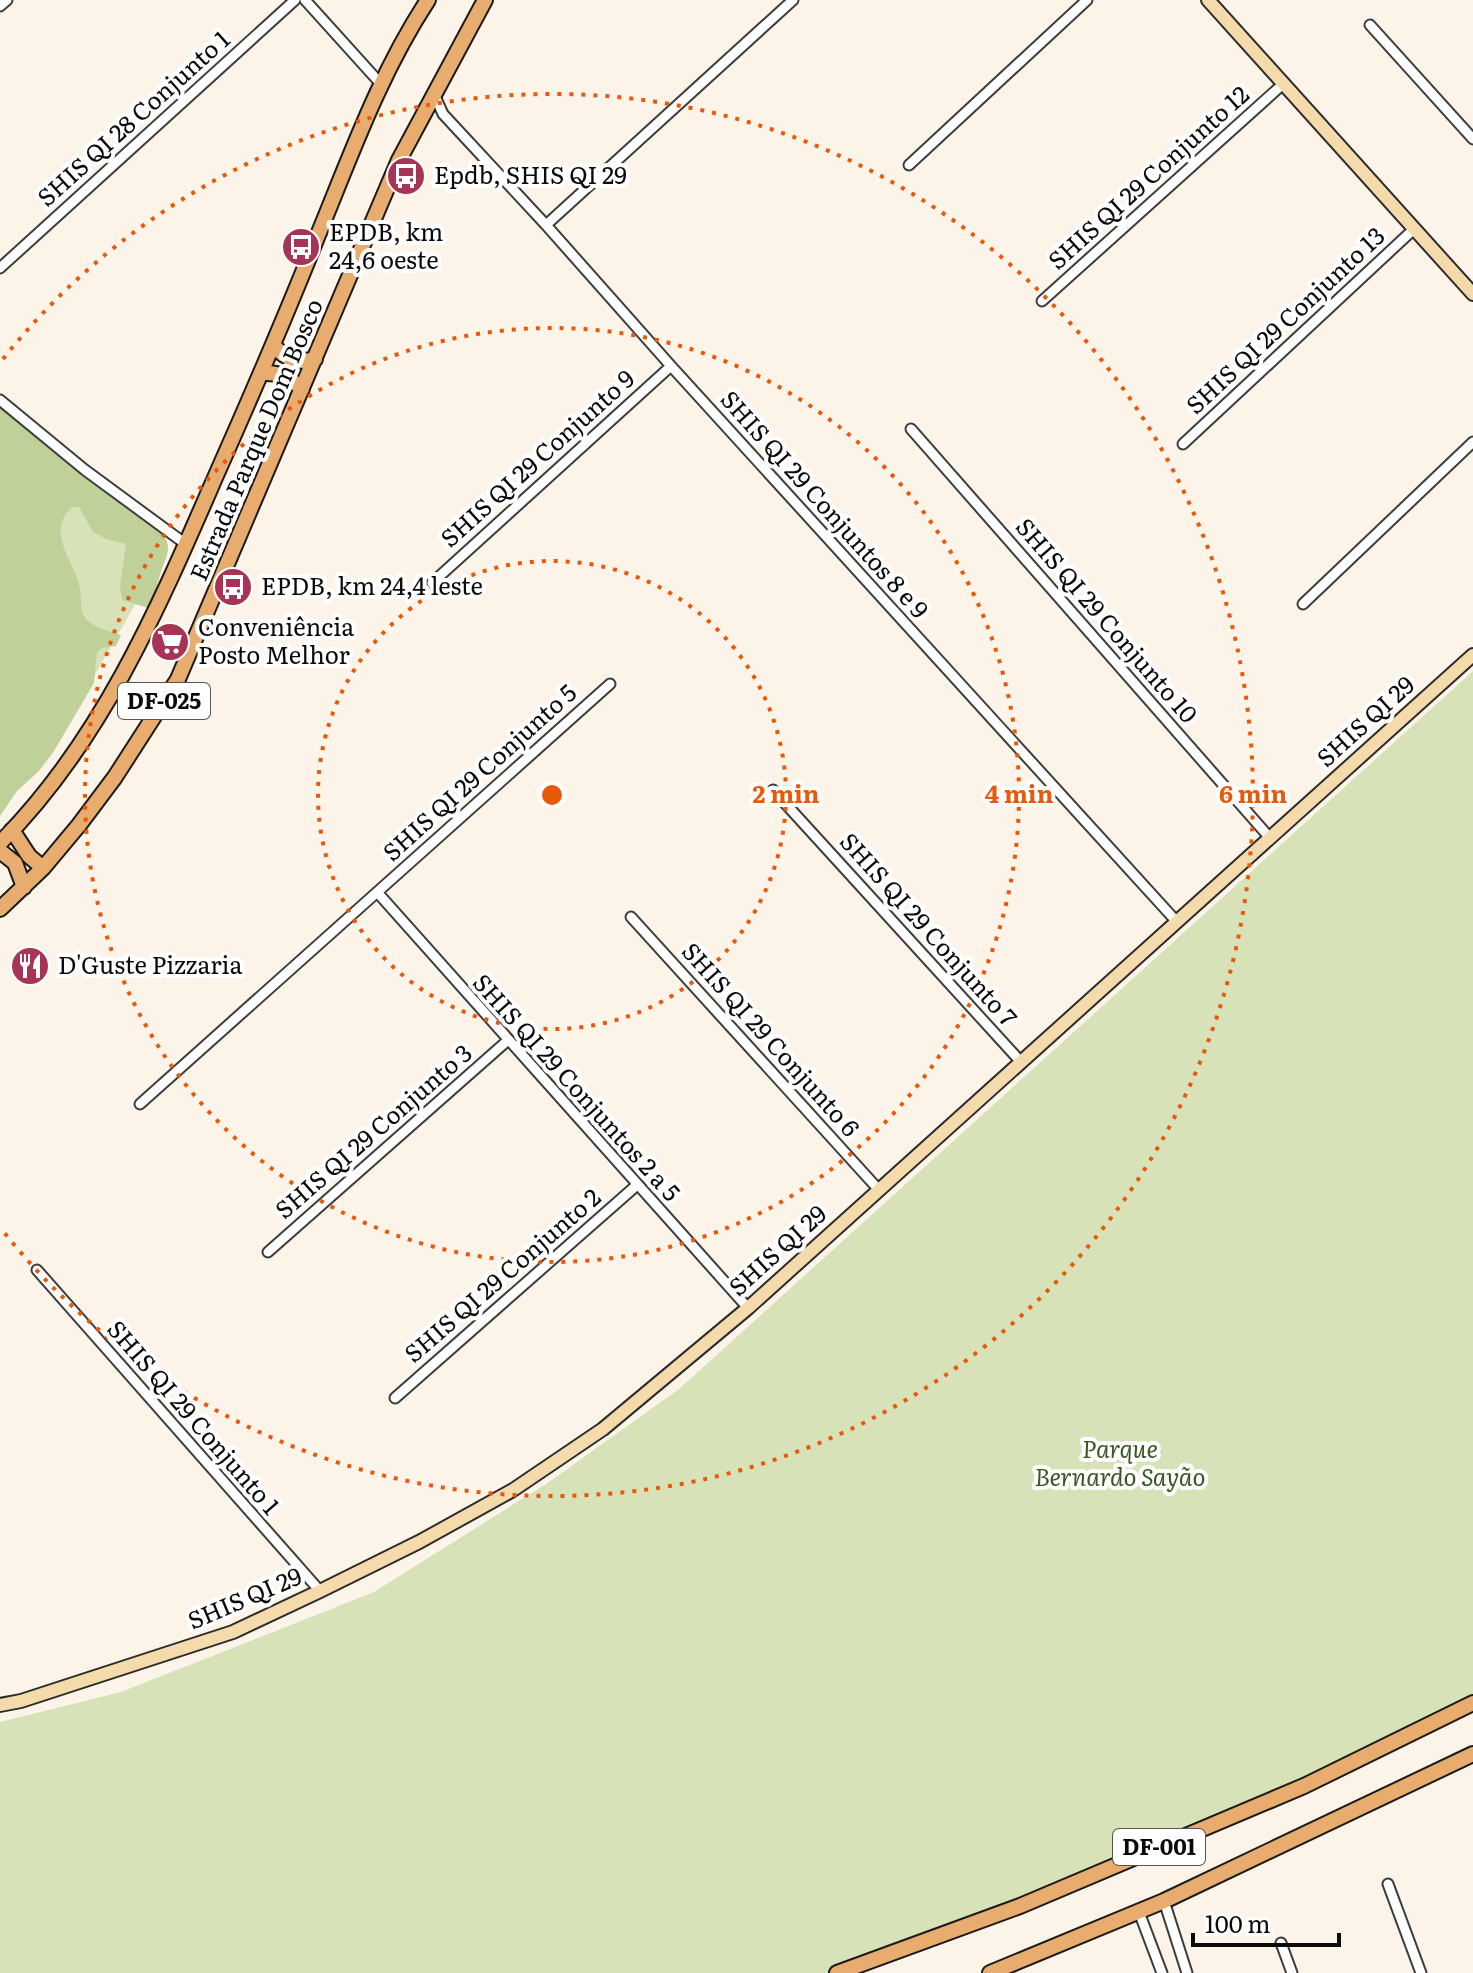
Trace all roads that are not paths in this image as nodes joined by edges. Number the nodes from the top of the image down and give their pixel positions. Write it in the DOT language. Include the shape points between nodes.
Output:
graph roads {
  1 [pos="7,0"];
  2 [pos="295,0"];
  3 [pos="305,0"];
  4 [pos="428,0"];
  5 [pos="485,0"];
  6 [pos="793,0"];
  7 [pos="1087,0"];
  8 [pos="1208,0"];
  9 [pos="0,6"];
  10 [pos="1370,25"];
  11 [pos="380,83"];
  12 [pos="1283,84"];
  13 [pos="433,92"];
  14 [pos="424,111"];
  15 [pos="443,114"];
  16 [pos="1473,139"];
  17 [pos="909,165"];
  18 [pos="546,225"];
  19 [pos="1415,228"];
  20 [pos="0,268"];
  21 [pos="1473,294"];
  22 [pos="1042,301"];
  23 [pos="274,346"];
  24 [pos="315,359"];
  25 [pos="671,366"];
  26 [pos="262,373"];
  27 [pos="302,389"];
  28 [pos="0,400"];
  29 [pos="911,429"];
  30 [pos="1473,442"];
  31 [pos="1183,444"];
  32 [pos="187,545"];
  33 [pos="432,583"];
  34 [pos="1303,604"];
  35 [pos="1473,655"];
  36 [pos="610,684"];
  37 [pos="773,790"];
  38 [pos="12,830"];
  39 [pos="1270,838"];
  40 [pos="0,843"];
  41 [pos="0,851"];
  42 [pos="43,868"];
  43 [pos="24,887"];
  44 [pos="377,892"];
  45 [pos="0,909"];
  46 [pos="631,917"];
  47 [pos="1177,922"];
  48 [pos="507,1041"];
  49 [pos="1021,1062"];
  50 [pos="140,1104"];
  51 [pos="637,1185"];
  52 [pos="879,1190"];
  53 [pos="268,1252"];
  54 [pos="37,1270"];
  55 [pos="748,1308"];
  56 [pos="395,1398"];
  57 [pos="320,1591"];
  58 [pos="1473,1703"];
  59 [pos="0,1705"];
  60 [pos="1473,1754"];
  61 [pos="1388,1884"];
  62 [pos="1164,1901"];
  63 [pos="1139,1912"];
  64 [pos="1281,1943"];
  65 [pos="837,1973"];
  66 [pos="990,1973"];
  67 [pos="1162,1973"];
  68 [pos="1187,1973"];
  69 [pos="1292,1973"];
  70 [pos="1421,1973"];
  1 -- 9 [label="street"];
  2 -- 20 [label="street, SHIS QI 28 Conjunto 1"];
  3 -- 11 [label="street"];
  4 -- 11 [label="main road, Estrada Parque Dom Bosco / DF-025"];
  5 -- 13 [label="main road, Estrada Parque Dom Bosco / DF-025"];
  6 -- 18 [label="street"];
  7 -- 17 [label="street"];
  8 -- 12 [label="street"];
  10 -- 16 [label="street"];
  11 -- 23 [label="main road, Estrada Parque Dom Bosco / DF-025"];
  12 -- 19 [label="street"];
  12 -- 22 [label="street, SHIS QI 29 Conjunto 12"];
  13 -- 14 [label="main road, Estrada Parque Dom Bosco / DF-025"];
  13 -- 15 [label="street, SHIS QI 29 Conjuntos 8 e 9"];
  14 -- 15 [label="street"];
  14 -- 24 [label="main road, Estrada Parque Dom Bosco / DF-025"];
  15 -- 18 [label="street, SHIS QI 29 Conjuntos 8 e 9"];
  18 -- 25 [label="street, SHIS QI 29 Conjuntos 8 e 9"];
  19 -- 21 [label="street"];
  19 -- 31 [label="street, SHIS QI 29 Conjunto 13"];
  23 -- 24 [label="main road" via="297,361"];
  23 -- 26 [label="main road, Estrada Parque Dom Bosco / DF-025"];
  24 -- 27 [label="main road, Estrada Parque Dom Bosco / DF-025"];
  25 -- 33 [label="street, SHIS QI 29 Conjunto 9"];
  25 -- 47 [label="street, SHIS QI 29 Conjuntos 8 e 9"];
  26 -- 27 [label="main road" via="288,377"];
  26 -- 32 [label="main road, Estrada Parque Dom Bosco / DF-025"];
  27 -- 42 [label="main road, Estrada Parque Dom Bosco / DF-025" via="178,679 115,777"];
  28 -- 32 [label="street"];
  29 -- 39 [label="street, SHIS QI 29 Conjunto 10"];
  30 -- 34 [label="street"];
  32 -- 38 [label="main road, Estrada Parque Dom Bosco / DF-025" via="96,720"];
  35 -- 39 [label="street, SHIS QI 29"];
  36 -- 44 [label="street, SHIS QI 29 Conjunto 5"];
  37 -- 49 [label="street, SHIS QI 29 Conjunto 7"];
  38 -- 40 [label="main road, Estrada Parque Dom Bosco / DF-025"];
  38 -- 42 [label="main road"];
  39 -- 47 [label="street, SHIS QI 29"];
  41 -- 43 [label="main road" via="15,863"];
  42 -- 43 [label="main road, Estrada Parque Dom Bosco / DF-025"];
  43 -- 45 [label="main road, Estrada Parque Dom Bosco / DF-025"];
  44 -- 48 [label="street, SHIS QI 29 Conjuntos 2 a 5"];
  44 -- 50 [label="street, SHIS QI 29 Conjunto 5"];
  46 -- 52 [label="street, SHIS QI 29 Conjunto 6"];
  47 -- 49 [label="street, SHIS QI 29"];
  48 -- 51 [label="street, SHIS QI 29 Conjuntos 2 a 5"];
  48 -- 53 [label="street, SHIS QI 29 Conjunto 3"];
  49 -- 52 [label="street, SHIS QI 29"];
  51 -- 55 [label="street, SHIS QI 29 Conjuntos 2 a 5"];
  51 -- 56 [label="street, SHIS QI 29 Conjunto 2"];
  52 -- 55 [label="street, SHIS QI 29"];
  54 -- 57 [label="street, SHIS QI 29 Conjunto 1"];
  55 -- 57 [label="street, SHIS QI 29" via="603,1429 513,1490"];
  57 -- 59 [label="street, SHIS QI 29" via="233,1632"];
  58 -- 65 [label="main road, DF-001" via="1304,1786 1020,1906"];
  60 -- 62 [label="main road, DF-001"];
  61 -- 70 [label="street"];
  62 -- 63 [label="main road, DF-001"];
  62 -- 68 [label="street"];
  63 -- 66 [label="main road, DF-001"];
  63 -- 67 [label="street"];
  64 -- 69 [label="street"];
}
